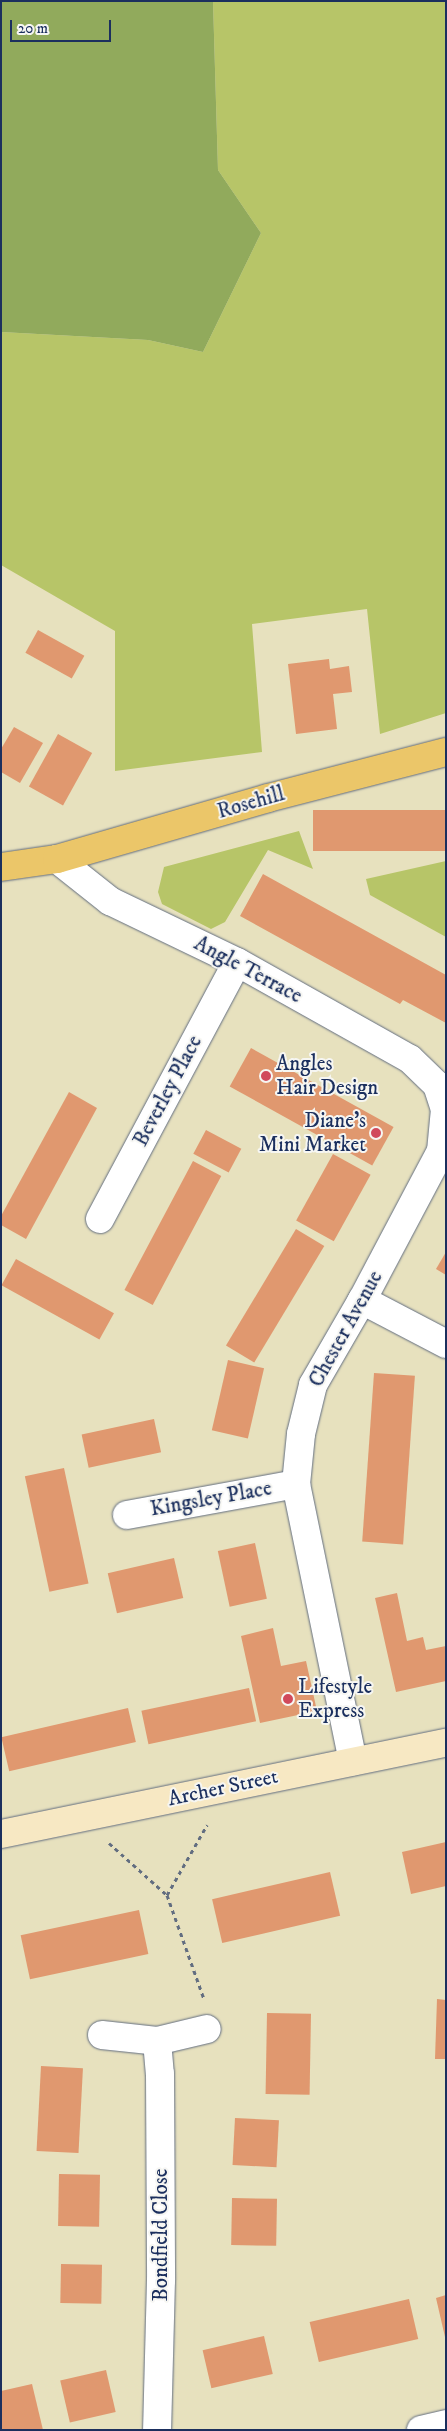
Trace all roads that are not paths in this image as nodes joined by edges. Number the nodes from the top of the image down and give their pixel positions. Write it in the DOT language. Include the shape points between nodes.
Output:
graph roads {
  1 [pos="446,752"];
  2 [pos="57,859"];
  3 [pos="1,867"];
  4 [pos="237,962"];
  5 [pos="441,1084"];
  6 [pos="100,1220"];
  7 [pos="362,1300"];
  8 [pos="446,1344"];
  9 [pos="296,1484"];
  10 [pos="126,1515"];
  11 [pos="446,1742"];
  12 [pos="353,1761"];
  13 [pos="1,1834"];
  14 [pos="207,2029"];
  15 [pos="102,2035"];
  16 [pos="156,2041"];
  17 [pos="446,2424"];
  18 [pos="158,2430"];
  19 [pos="421,2430"];
  1 -- 2 [label="main road, Rosehill" via="286,793"];
  2 -- 3 [label="main road, Rosehill"];
  2 -- 4 [label="street, Angle Terrace" via="110,900"];
  4 -- 5 [label="street, Angle Terrace" via="410,1059"];
  4 -- 6 [label="street, Beverley Place"];
  5 -- 7 [label="street, Chester Avenue" via="445,1109 441,1152"];
  7 -- 8 [label="street"];
  7 -- 9 [label="street, Chester Avenue" via="313,1385 300,1434"];
  9 -- 10 [label="street, Kingsley Place"];
  9 -- 12 [label="street, Chester Avenue"];
  11 -- 12 [label="main road, Archer Street"];
  12 -- 13 [label="main road, Archer Street"];
  14 -- 16 [label="street"];
  15 -- 16 [label="street"];
  16 -- 18 [label="street, Bondfield Close" via="160,2074 161,2260"];
  17 -- 19 [label="street"];
}
